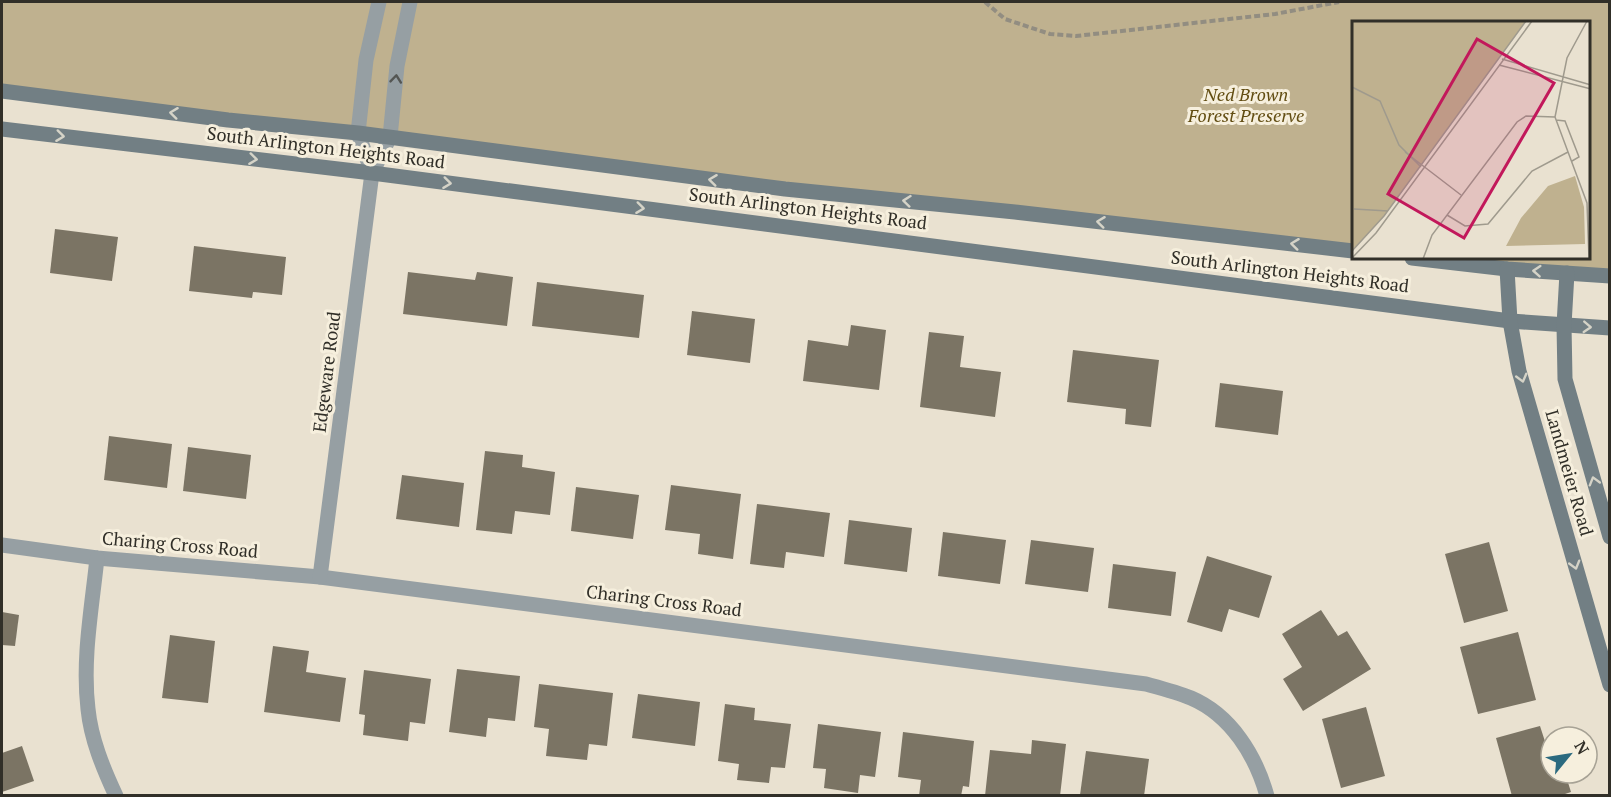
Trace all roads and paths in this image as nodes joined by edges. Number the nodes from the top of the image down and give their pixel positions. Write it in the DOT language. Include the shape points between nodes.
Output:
graph roads {
  1 [pos="380,2"];
  2 [pos="410,2"];
  3 [pos="985,2"];
  4 [pos="1339,2"];
  5 [pos="2,91"];
  6 [pos="2,129"];
  7 [pos="358,133"];
  8 [pos="390,137"];
  9 [pos="372,173"];
  10 [pos="1352,251"];
  11 [pos="1429,260"];
  12 [pos="1507,269"];
  13 [pos="1567,273"];
  14 [pos="1610,276"];
  15 [pos="1510,321"];
  16 [pos="1564,325"];
  17 [pos="1610,328"];
  18 [pos="1610,537"];
  19 [pos="2,545"];
  20 [pos="98,558"];
  21 [pos="320,577"];
  22 [pos="1610,685"];
  23 [pos="116,795"];
  24 [pos="1267,795"];
  1 -- 7 [label="street" via="366,60"];
  8 -- 2 [label="street, one-way" via="397,66"];
  3 -- 4 [label="path" via="1005,19 1050,34 1076,36 1275,14"];
  7 -- 5 [label="main road, South Arlington Heights Road, one-way"];
  6 -- 9 [label="main road, South Arlington Heights Road, one-way"];
  7 -- 8 [label="main road, South Arlington Heights Road"];
  7 -- 9 [label="street"];
  8 -- 9 [label="street"];
  10 -- 8 [label="main road, South Arlington Heights Road, one-way" via="785,189"];
  9 -- 15 [label="main road, South Arlington Heights Road, one-way"];
  9 -- 21 [label="street, Edgeware Road"];
  11 -- 12 [label="main road, South Arlington Heights Road"];
  13 -- 12 [label="main road, South Arlington Heights Road, one-way"];
  12 -- 15 [label="main road, Landmeier Road"];
  13 -- 14 [label="main road, South Arlington Heights Road"];
  13 -- 16 [label="main road, Landmeier Road"];
  15 -- 16 [label="main road, South Arlington Heights Road"];
  15 -- 22 [label="main road, Landmeier Road, one-way" via="1519,370"];
  16 -- 17 [label="main road, South Arlington Heights Road, one-way"];
  18 -- 16 [label="main road, Landmeier Road, one-way" via="1565,379"];
  19 -- 20 [label="street, Charing Cross Road"];
  20 -- 21 [label="street, Charing Cross Road"];
  20 -- 23 [label="street" via="86,670 88,710 96,746"];
  21 -- 24 [label="street, Charing Cross Road" via="1146,684 1193,699 1231,726 1259,769"];
}
